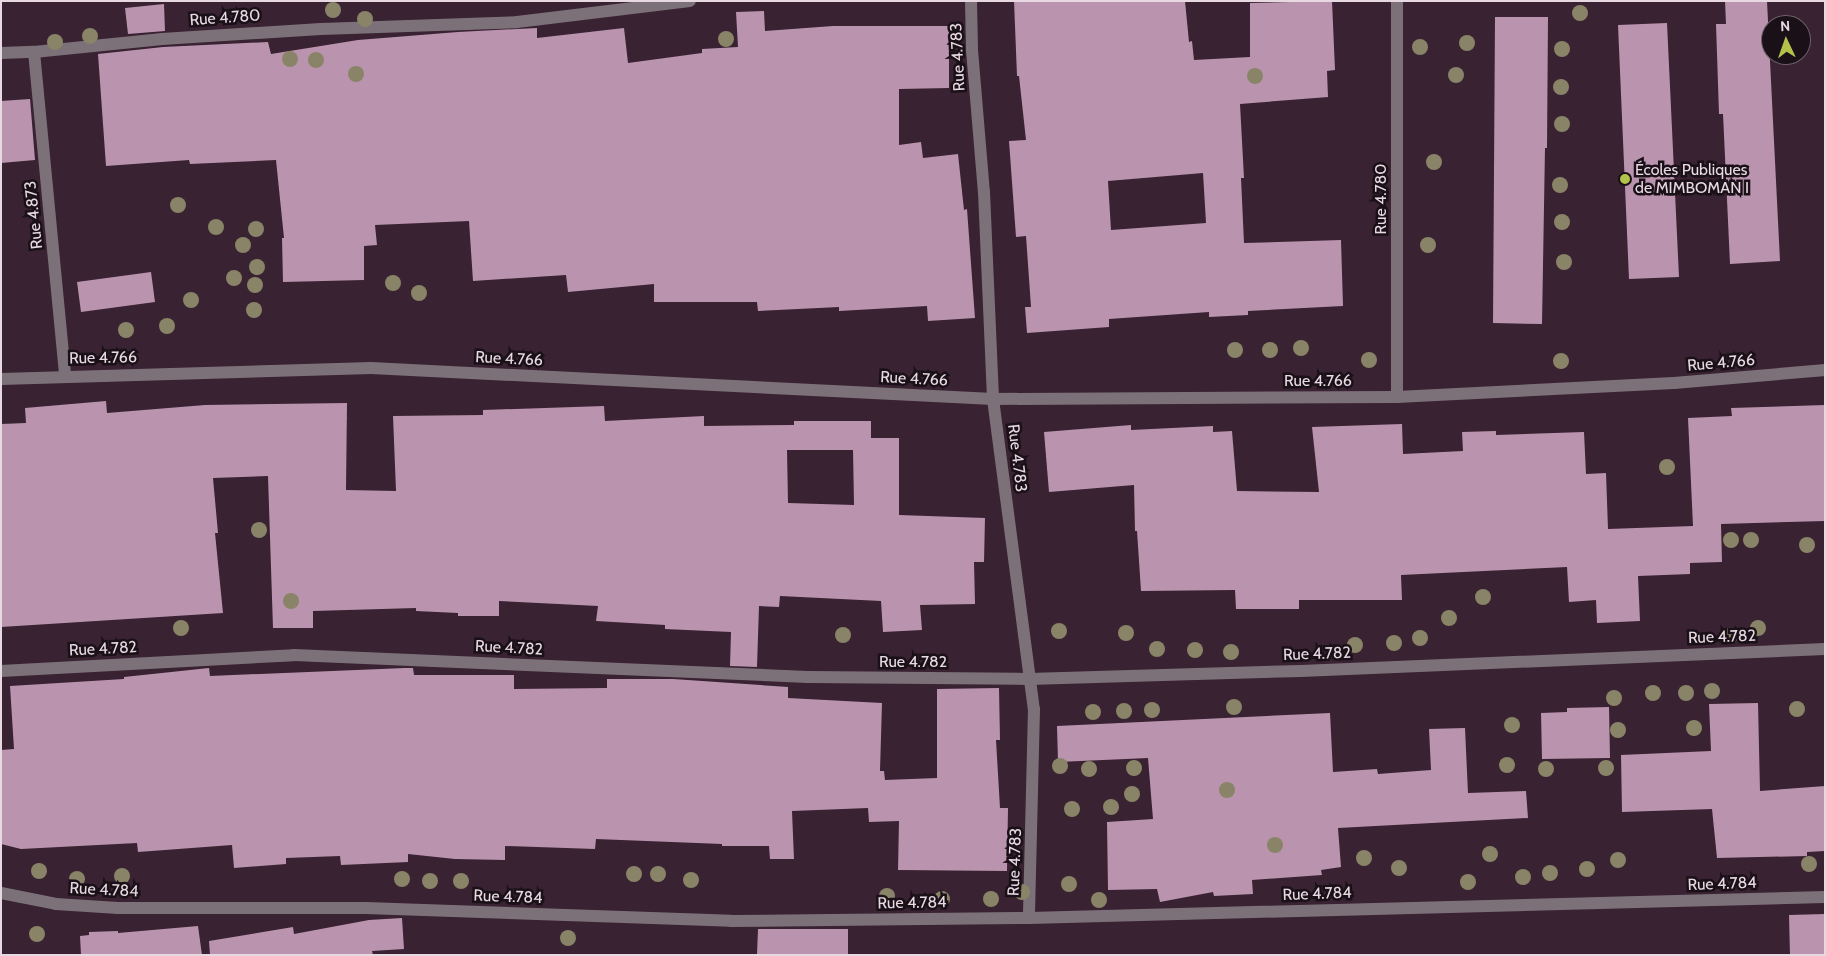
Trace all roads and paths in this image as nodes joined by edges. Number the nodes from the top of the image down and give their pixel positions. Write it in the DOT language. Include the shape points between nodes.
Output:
graph roads {
  1 [pos="690,1"];
  2 [pos="971,1"];
  3 [pos="1397,1"];
  4 [pos="34,52"];
  5 [pos="1,53"];
  6 [pos="1825,370"];
  7 [pos="65,375"];
  8 [pos="1,379"];
  9 [pos="1397,397"];
  10 [pos="993,399"];
  11 [pos="1825,649"];
  12 [pos="1,671"];
  13 [pos="1029,679"];
  14 [pos="1,893"];
  15 [pos="1825,897"];
  16 [pos="1029,918"];
  1 -- 4 [label="street, Rue 4.780" via="517,22 162,39"];
  2 -- 10 [label="street, Rue 4.783"];
  3 -- 9 [label="street, Rue 4.780"];
  4 -- 5 [label="street, Rue 4.780"];
  4 -- 7 [label="street, Rue 4.873"];
  6 -- 9 [label="street, Rue 4.766" via="1674,383"];
  7 -- 8 [label="street, Rue 4.766"];
  7 -- 10 [label="street, Rue 4.766" via="371,368"];
  9 -- 10 [label="street, Rue 4.766"];
  10 -- 13 [label="street, Rue 4.783"];
  11 -- 13 [label="street, Rue 4.782"];
  12 -- 13 [label="street, Rue 4.782" via="294,655 808,677"];
  13 -- 16 [label="street, Rue 4.783" via="1034,709"];
  14 -- 16 [label="street, Rue 4.784" via="56,904 118,908 366,908 731,921"];
  15 -- 16 [label="street, Rue 4.784"];
}
